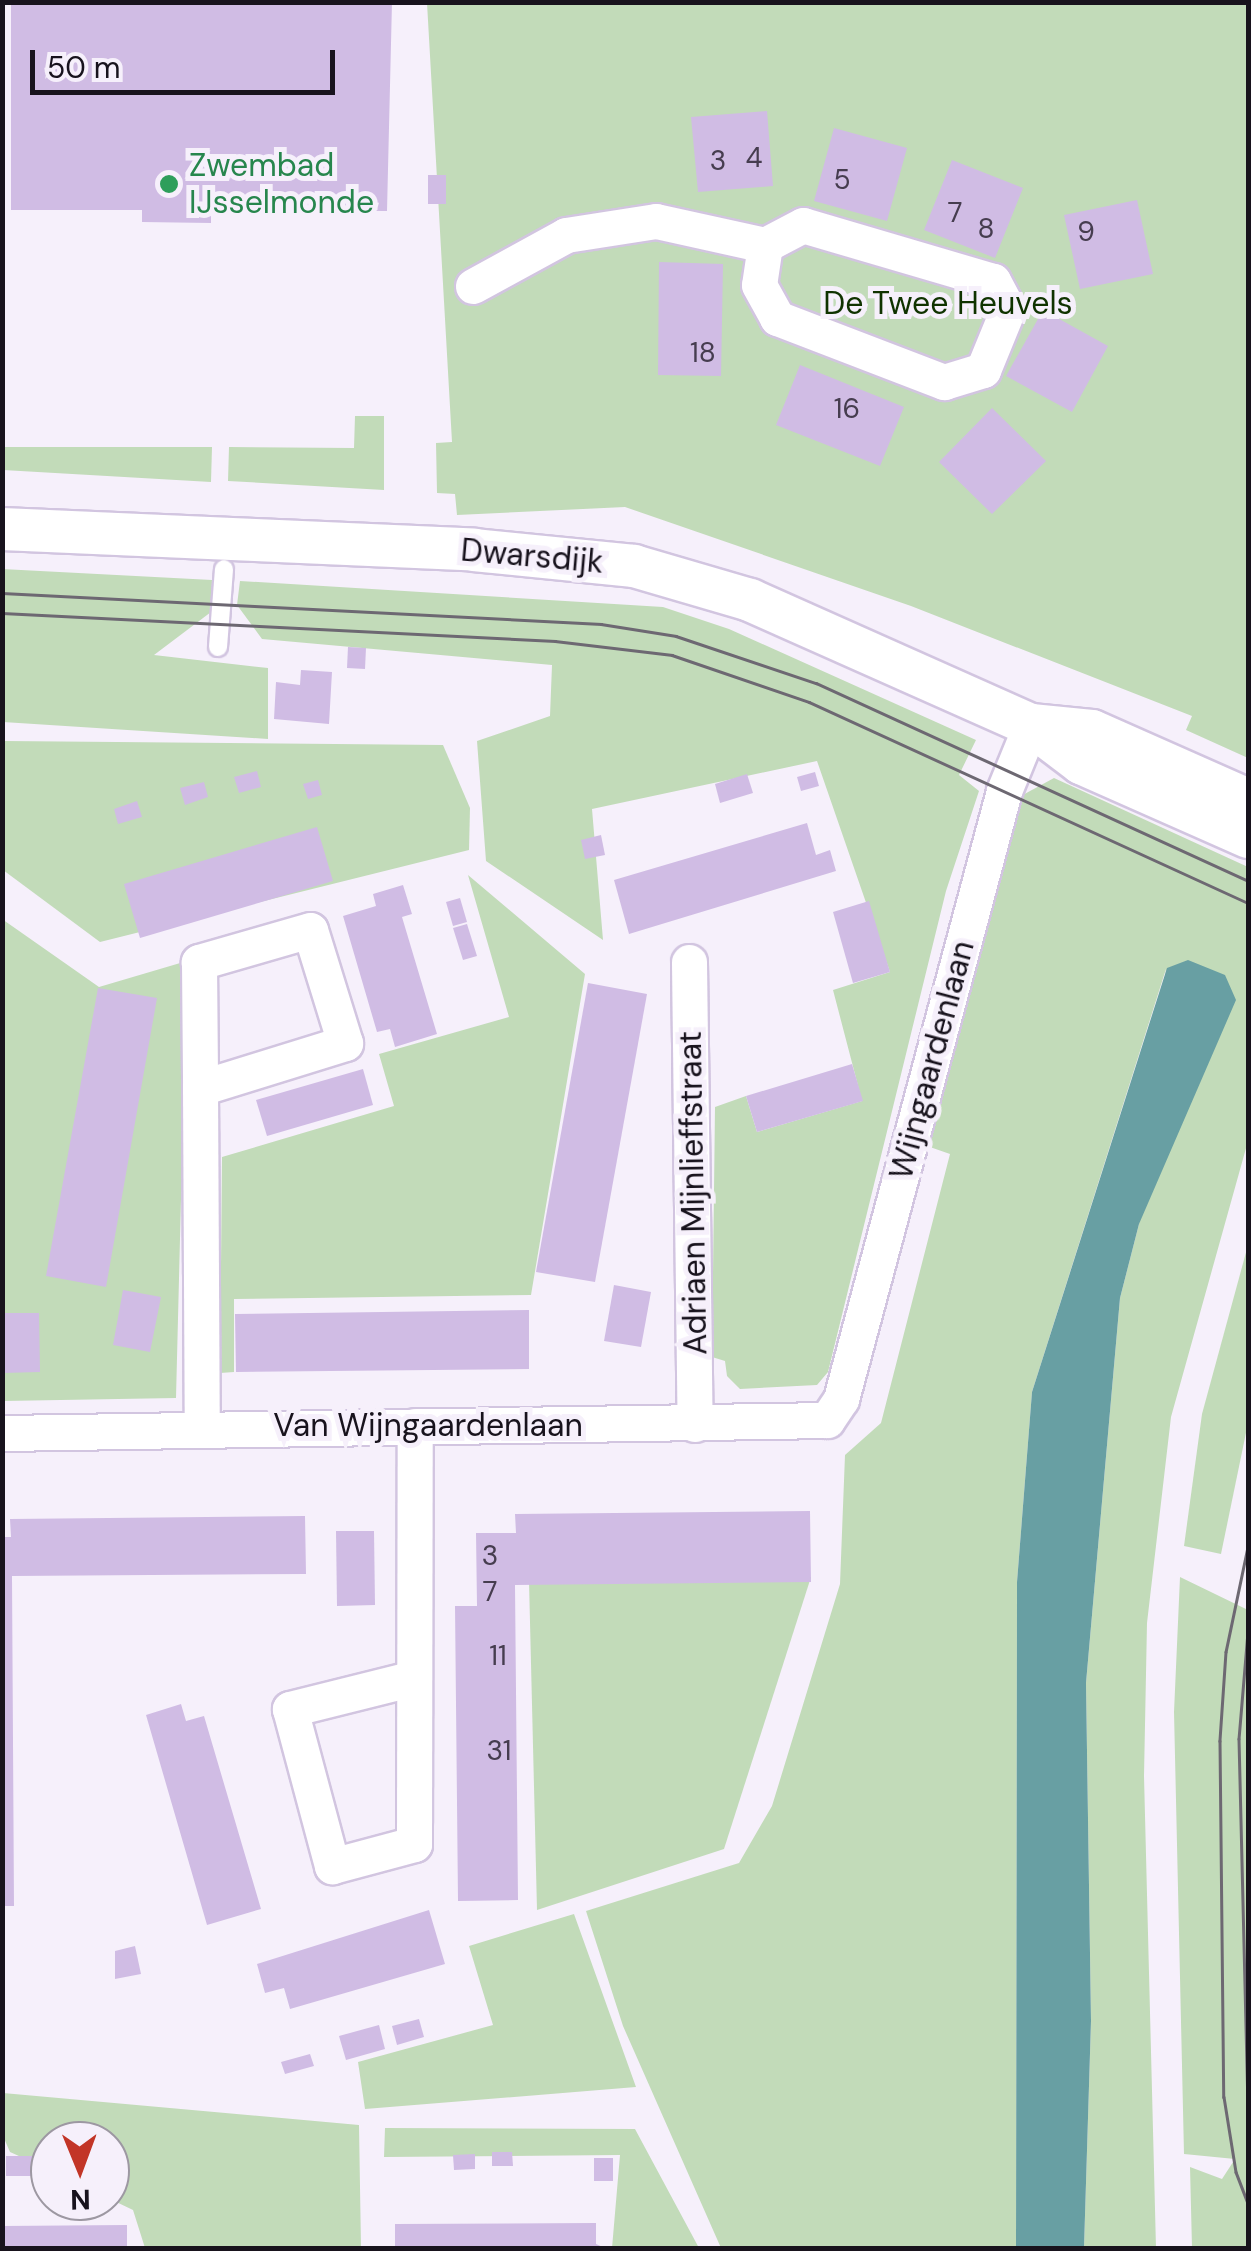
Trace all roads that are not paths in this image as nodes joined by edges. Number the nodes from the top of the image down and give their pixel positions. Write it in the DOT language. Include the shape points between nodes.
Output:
graph roads {
  1 [pos="765,245"];
  2 [pos="473,286"];
  3 [pos="2,529"];
  4 [pos="224,569"];
  5 [pos="218,647"];
  6 [pos="1031,725"];
  7 [pos="1248,800"];
  8 [pos="1248,837"];
  9 [pos="689,962"];
  10 [pos="200,1088"];
  11 [pos="842,1399"];
  12 [pos="695,1424"];
  13 [pos="416,1426"];
  14 [pos="202,1427"];
  15 [pos="2,1432"];
  16 [pos="414,1678"];
  1 -- 1 [label="street" via="802,225 993,281 1008,309 983,370 944,382 777,318 759,285"];
  1 -- 2 [label="street" via="656,221 566,235"];
  3 -- 6 [label="street, Dwarsdijk" via="474,550 634,566 750,600"];
  4 -- 5 [label="lane"];
  6 -- 7 [label="street, Dwarsdijk" via="1092,731"];
  6 -- 8 [label="street, Dwarsdijk" via="1081,762"];
  6 -- 11 [label="street, Wijngaardenlaan" via="1004,791"];
  9 -- 12 [label="street, Adriaen Mijnlieffstraat"];
  10 -- 10 [label="street" via="345,1043 310,930 199,962"];
  10 -- 14 [label="street"];
  11 -- 12 [label="street, Van Wijngaardenlaan" via="827,1420"];
  12 -- 13 [label="street, Van Wijngaardenlaan"];
  13 -- 14 [label="street, Van Wijngaardenlaan"];
  13 -- 16 [label="street"];
  14 -- 15 [label="street, Van Wijngaardenlaan"];
  16 -- 16 [label="street" via="414,1844 332,1866 290,1709"];
}
